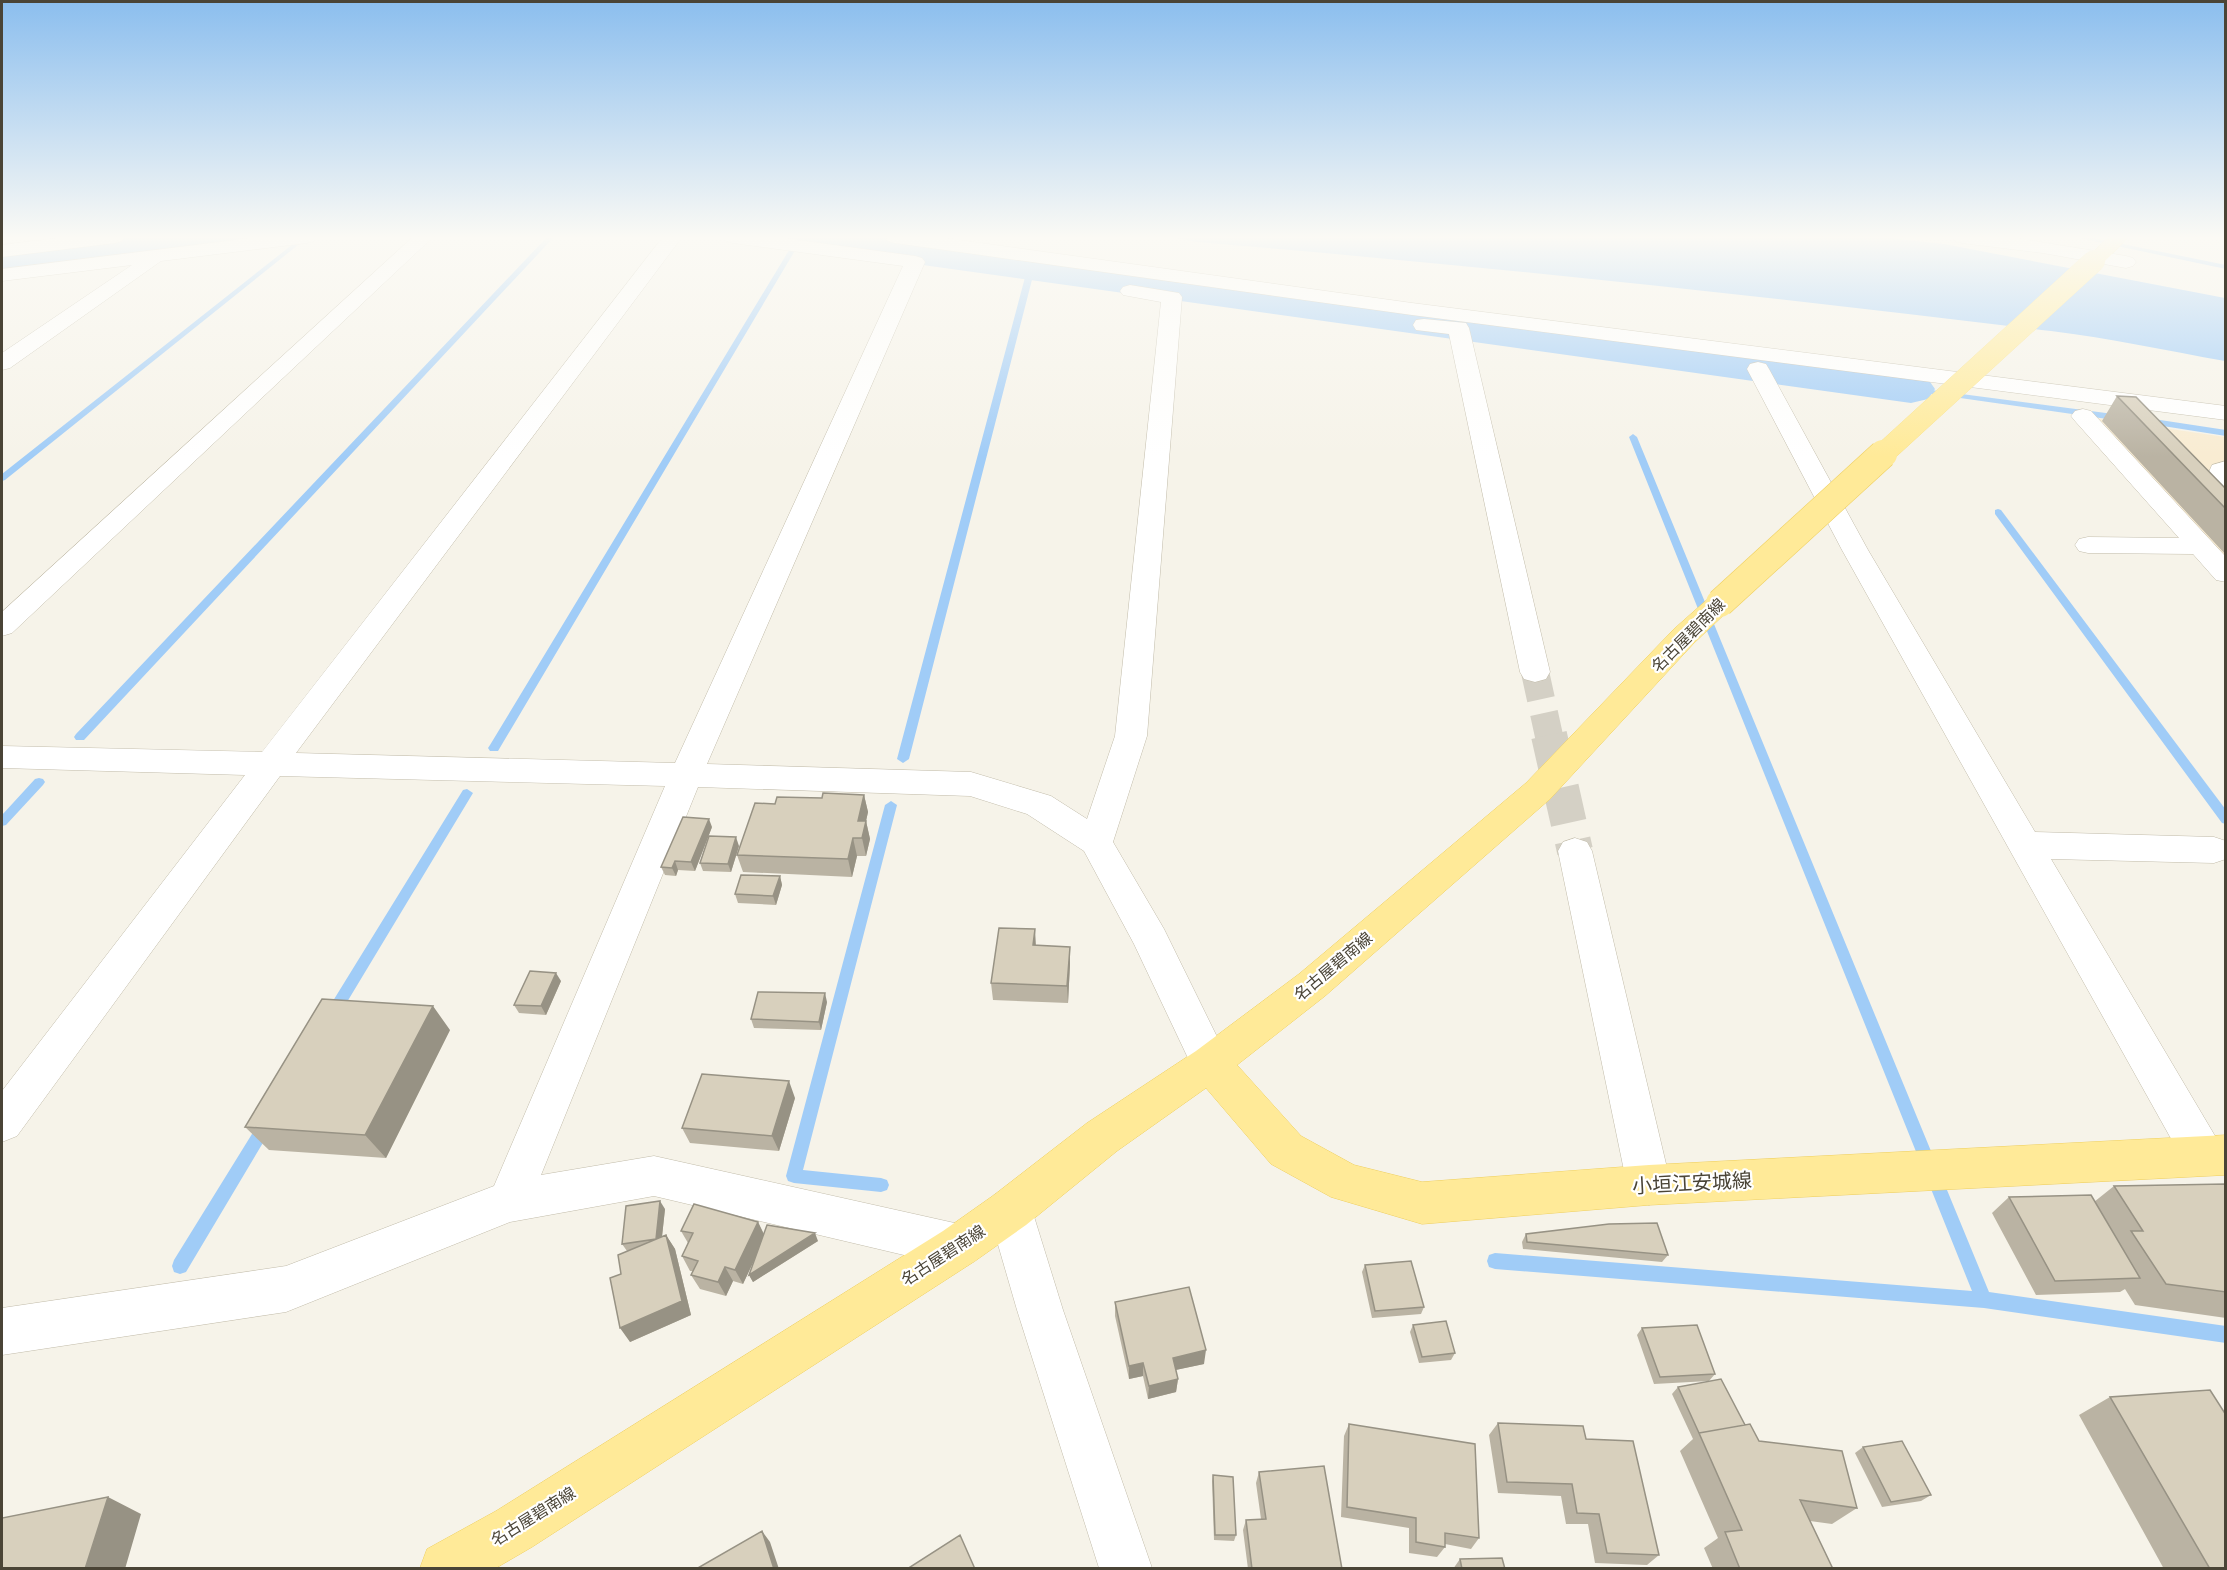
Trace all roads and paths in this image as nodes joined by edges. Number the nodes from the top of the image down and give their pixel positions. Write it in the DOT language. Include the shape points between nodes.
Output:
graph roads {
  1 [pos="78,310"];
  2 [pos="345,310"];
  3 [pos="617,310"];
  4 [pos="891,310"];
  5 [pos="1174,310"];
  6 [pos="1323,310"];
  7 [pos="1430,310"];
  8 [pos="2040,310"];
  9 [pos="2,363"];
  10 [pos="1758,369"];
  11 [pos="2117,412"];
  12 [pos="2226,413"];
  13 [pos="2083,416"];
  14 [pos="2226,423"];
  15 [pos="2226,468"];
  16 [pos="2226,503"];
  17 [pos="2088,545"];
  18 [pos="2200,546"];
  19 [pos="2226,574"];
  20 [pos="2,627"];
  21 [pos="1535,672"];
  22 [pos="2,757"];
  23 [pos="270,765"];
  24 [pos="686,775"];
  25 [pos="1096,842"];
  26 [pos="2025,845"];
  27 [pos="2214,850"];
  28 [pos="1575,851"];
  29 [pos="1210,1064"];
  30 [pos="2,1124"];
  31 [pos="2214,1155"];
  32 [pos="1649,1185"];
  33 [pos="509,1201"];
  34 [pos="1010,1210"];
  35 [pos="959,1246"];
  36 [pos="2,1332"];
  37 [pos="446,1569"];
  38 [pos="1126,1569"];
  1 -- 9 [label="street"];
  2 -- 20 [label="street"];
  3 -- 23 [label="street"];
  4 -- 24 [label="street"];
  5 -- 25 [label="street" via="1131,736"];
  6 -- 21 [label="street" via="1458,328"];
  7 -- 12 [label="street"];
  8 -- 29 [label="main road, 名古屋碧南線, bridge" via="1692,628 1538,791 1312,985"];
  10 -- 26 [label="street" via="1855,550"];
  11 -- 14 [label="street"];
  13 -- 18 [label="street"];
  15 -- 16 [label="street" via="2217,483"];
  17 -- 18 [label="street"];
  18 -- 19 [label="street"];
  22 -- 23 [label="street"];
  23 -- 24 [label="street"];
  23 -- 30 [label="street"];
  24 -- 25 [label="street" via="971,784 1039,805"];
  24 -- 33 [label="street"];
  25 -- 29 [label="street" via="1151,940"];
  26 -- 27 [label="street"];
  26 -- 31 [label="street"];
  28 -- 32 [label="street"];
  29 -- 32 [label="main road, 小垣江安城線" via="1286,1150 1346,1183 1422,1203"];
  29 -- 34 [label="main road, 名古屋碧南線" via="1102,1137"];
  31 -- 32 [label="main road, 小垣江安城線"];
  33 -- 35 [label="street" via="654,1176"];
  33 -- 36 [label="street" via="286,1289"];
  34 -- 35 [label="main road, 名古屋碧南線"];
  34 -- 38 [label="street"];
  35 -- 37 [label="main road, 名古屋碧南線"];
}
